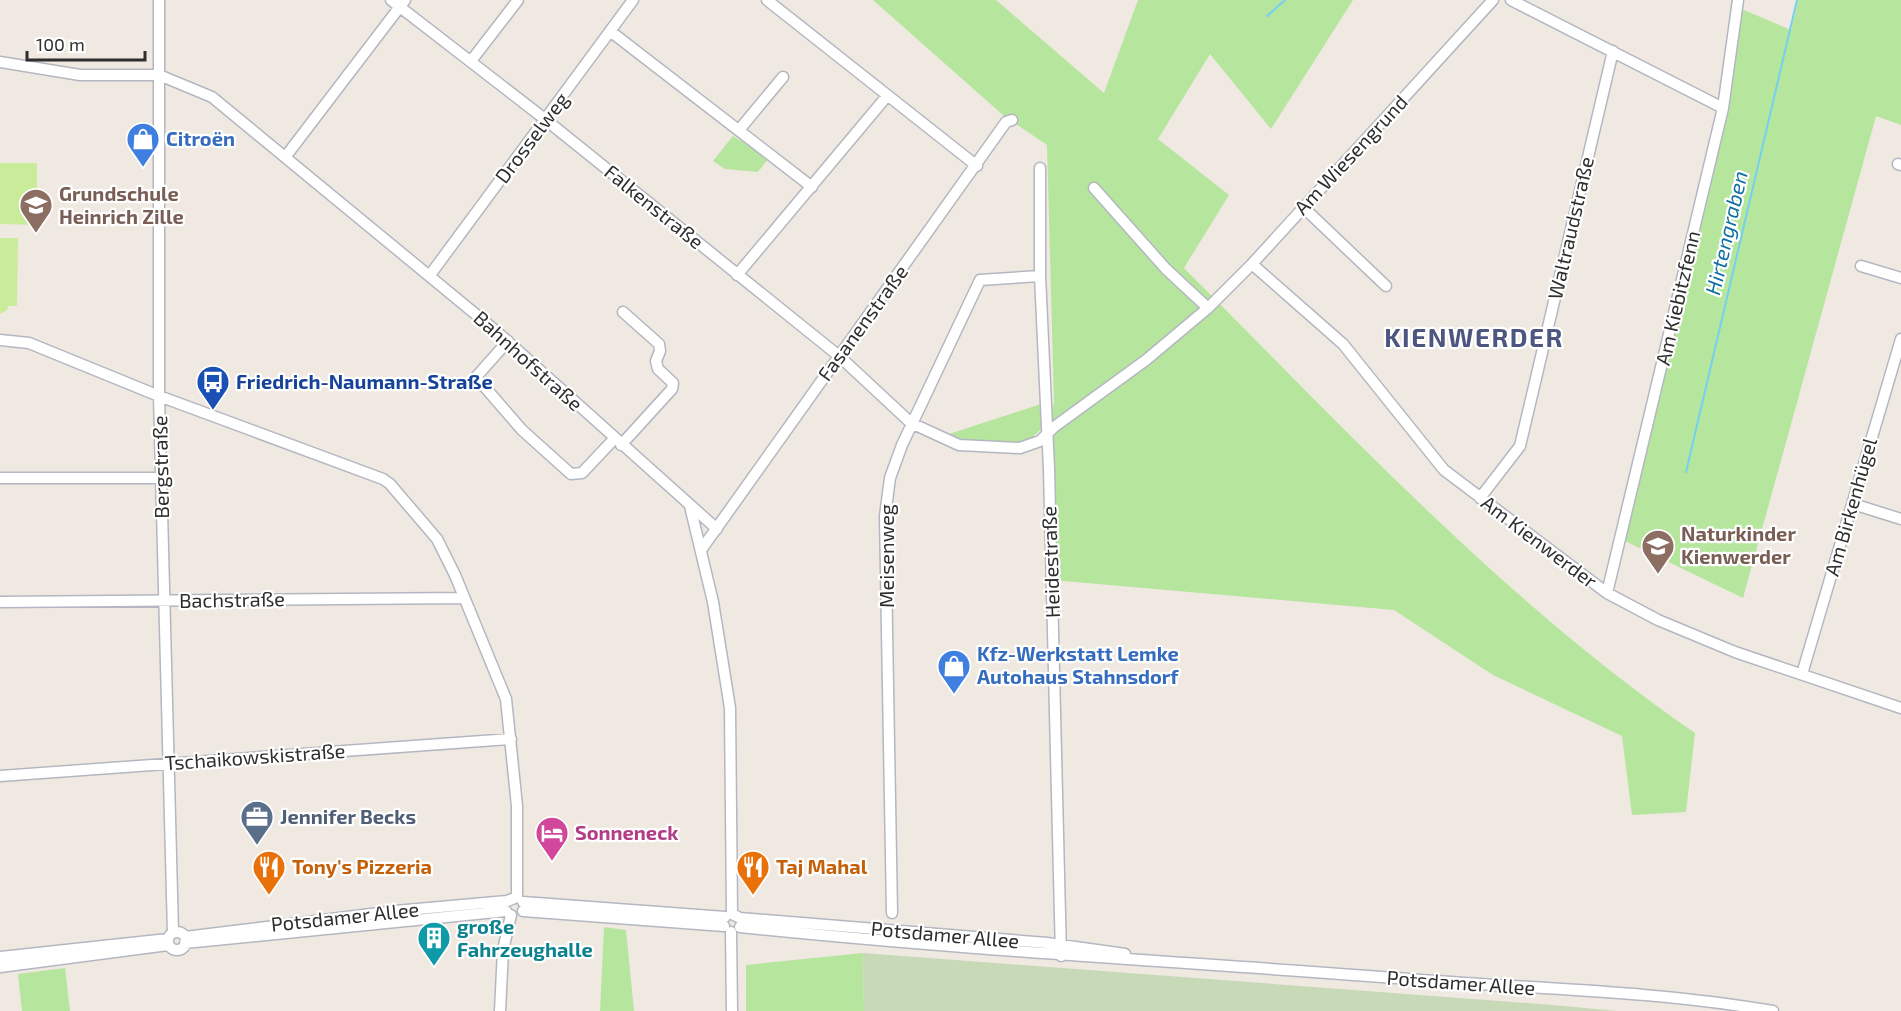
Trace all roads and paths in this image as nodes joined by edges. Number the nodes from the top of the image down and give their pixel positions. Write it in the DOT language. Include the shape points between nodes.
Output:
graph roads {
  1 [pos="159,0"];
  2 [pos="518,0"];
  3 [pos="633,0"];
  4 [pos="767,0"];
  5 [pos="1493,0"];
  6 [pos="1511,0"];
  7 [pos="1738,0"];
  8 [pos="399,2"];
  9 [pos="610,31"];
  10 [pos="1613,51"];
  11 [pos="471,61"];
  12 [pos="0,62"];
  13 [pos="159,75"];
  14 [pos="783,77"];
  15 [pos="887,96"];
  16 [pos="1723,108"];
  17 [pos="546,120"];
  18 [pos="1012,120"];
  19 [pos="739,130"];
  20 [pos="286,156"];
  21 [pos="977,166"];
  22 [pos="1040,168"];
  23 [pos="812,187"];
  24 [pos="1094,188"];
  25 [pos="1303,207"];
  26 [pos="1252,264"];
  27 [pos="1861,266"];
  28 [pos="430,275"];
  29 [pos="737,275"];
  30 [pos="1040,276"];
  31 [pos="1901,278"];
  32 [pos="1386,286"];
  33 [pos="1208,308"];
  34 [pos="623,312"];
  35 [pos="1901,339"];
  36 [pos="0,340"];
  37 [pos="508,341"];
  38 [pos="839,356"];
  39 [pos="159,396"];
  40 [pos="911,423"];
  41 [pos="1047,435"];
  42 [pos="617,442"];
  43 [pos="0,478"];
  44 [pos="161,478"];
  45 [pos="1480,498"];
  46 [pos="1856,505"];
  47 [pos="690,506"];
  48 [pos="1901,519"];
  49 [pos="717,529"];
  50 [pos="701,550"];
  51 [pos="1607,593"];
  52 [pos="464,598"];
  53 [pos="164,601"];
  54 [pos="0,602"];
  55 [pos="1802,674"];
  56 [pos="1901,708"];
  57 [pos="511,739"];
  58 [pos="167,763"];
  59 [pos="0,776"];
  60 [pos="515,906"];
  61 [pos="892,913"];
  62 [pos="732,922"];
  63 [pos="170,939"];
  64 [pos="185,940"];
  65 [pos="1061,950"];
  66 [pos="0,957"];
  67 [pos="0,967"];
  68 [pos="500,1011"];
  69 [pos="732,1011"];
  70 [pos="1773,1011"];
  1 -- 13 [label="street, Bergstraße"];
  2 -- 11 [label="street"];
  3 -- 9 [label="street, Drosselweg"];
  4 -- 15 [label="street"];
  5 -- 25 [label="street, Am Wiesengrund"];
  6 -- 10 [label="street"];
  7 -- 16 [label="street, Am Kiebitzfenn"];
  8 -- 11 [label="street, Falkenstraße"];
  8 -- 20 [label="street"];
  9 -- 17 [label="street, Drosselweg"];
  9 -- 19 [label="street"];
  10 -- 16 [label="street"];
  10 -- 45 [label="street, Waltraudstraße" via="1520,446"];
  11 -- 17 [label="street, Falkenstraße"];
  12 -- 13 [label="street, Bahnhofstraße" via="80,75"];
  13 -- 20 [label="street, Bahnhofstraße" via="212,97"];
  13 -- 39 [label="street, Bergstraße"];
  14 -- 19 [label="street"];
  15 -- 21 [label="street"];
  15 -- 23 [label="street"];
  16 -- 51 [label="street, Am Kiebitzfenn"];
  17 -- 28 [label="street, Drosselweg"];
  17 -- 29 [label="street, Falkenstraße"];
  18 -- 21 [label="street, Fasanenstraße" via="1006,122"];
  19 -- 23 [label="street"];
  20 -- 28 [label="street, Bahnhofstraße"];
  21 -- 38 [label="street, Fasanenstraße"];
  22 -- 30 [label="street, Heidestraße"];
  23 -- 29 [label="street"];
  24 -- 33 [label="street"];
  25 -- 26 [label="street, Am Wiesengrund"];
  25 -- 32 [label="street"];
  26 -- 33 [label="street, Am Wiesengrund"];
  26 -- 45 [label="street, Am Kienwerder" via="1343,344 1444,470"];
  27 -- 31 [label="street"];
  28 -- 37 [label="street, Bahnhofstraße"];
  29 -- 38 [label="street, Falkenstraße"];
  30 -- 40 [label="street, Meisenweg" via="980,280"];
  30 -- 41 [label="street, Heidestraße"];
  33 -- 41 [label="street, Am Wiesengrund"];
  34 -- 42 [label="street" via="659,344 658,369 673,383 672,389"];
  35 -- 46 [label="street, Am Birkenhügel"];
  36 -- 39 [label="street" via="29,343"];
  37 -- 42 [label="street, Bahnhofstraße"];
  37 -- 42 [label="street" via="476,377 522,430 571,474 582,473"];
  38 -- 40 [label="street, Falkenstraße"];
  38 -- 49 [label="street, Fasanenstraße"];
  39 -- 44 [label="street, Bergstraße"];
  39 -- 52 [label="street" via="384,479 437,539"];
  40 -- 41 [label="street, Falkenstraße" via="973,448 1033,446"];
  40 -- 61 [label="street, Meisenweg" via="890,478 885,516"];
  41 -- 65 [label="street, Heidestraße"];
  42 -- 47 [label="street, Bahnhofstraße"];
  43 -- 44 [label="street"];
  44 -- 53 [label="street, Bergstraße"];
  45 -- 51 [label="street, Am Kienwerder"];
  46 -- 48 [label="street"];
  46 -- 55 [label="street, Am Birkenhügel"];
  47 -- 49 [label="street"];
  47 -- 50 [label="street"];
  49 -- 50 [label="street, Fasanenstraße"];
  50 -- 62 [label="street" via="730,708"];
  51 -- 55 [label="street, Am Kienwerder" via="1688,633"];
  52 -- 53 [label="street, Bachstraße"];
  52 -- 57 [label="street" via="506,699"];
  53 -- 54 [label="street, Bachstraße"];
  53 -- 58 [label="street, Bergstraße"];
  55 -- 56 [label="street, Am Kienwerder"];
  57 -- 58 [label="street, Tschaikowskistraße"];
  57 -- 60 [label="street" via="517,806"];
  58 -- 59 [label="street, Tschaikowskistraße"];
  58 -- 63 [label="street, Bergstraße"];
  60 -- 62 [label="street, Potsdamer Allee"];
  60 -- 64 [label="street, Potsdamer Allee" via="395,910"];
  60 -- 68 [label="street" via="503,950"];
  62 -- 65 [label="street, Potsdamer Allee"];
  62 -- 69 [label="street"];
  63 -- 64 [label="street" via="179,932"];
  63 -- 64 [label="street, Potsdamer Allee" via="177,950"];
  63 -- 66 [label="street"];
  63 -- 67 [label="street" via="159,948"];
  65 -- 70 [label="street, Potsdamer Allee" via="1105,950 1149,959 1674,999"];
}
